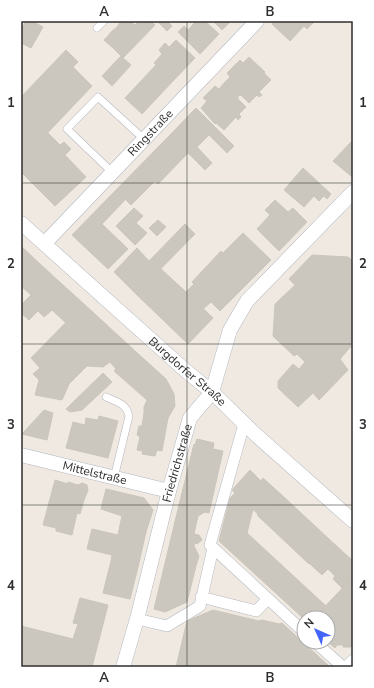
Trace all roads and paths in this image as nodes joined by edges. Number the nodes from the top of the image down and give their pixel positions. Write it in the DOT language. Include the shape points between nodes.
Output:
graph roads {
  1 [pos="104,21"];
  2 [pos="257,21"];
  3 [pos="98,28"];
  4 [pos="145,140"];
  5 [pos="113,173"];
  6 [pos="353,192"];
  7 [pos="21,223"];
  8 [pos="44,244"];
  9 [pos="212,392"];
  10 [pos="106,397"];
  11 [pos="244,424"];
  12 [pos="21,455"];
  13 [pos="114,478"];
  14 [pos="169,491"];
  15 [pos="353,521"];
  16 [pos="213,548"];
  17 [pos="201,597"];
  18 [pos="268,599"];
  19 [pos="137,619"];
  20 [pos="296,625"];
  21 [pos="324,650"];
  22 [pos="353,660"];
  23 [pos="122,667"];
  24 [pos="343,667"];
  25 [pos="346,667"];
  1 -- 3 [label="lane"];
  2 -- 4 [label="street, Ringstraße"];
  4 -- 5 [label="street, Ringstraße"];
  4 -- 5 [label="lane" via="98,97 67,129"];
  5 -- 8 [label="street, Ringstraße"];
  6 -- 9 [label="street, Friedrichstraße" via="247,301 230,330"];
  7 -- 8 [label="street, Burgdorfer Straße"];
  8 -- 9 [label="street, Burgdorfer Straße"];
  9 -- 11 [label="street, Burgdorfer Straße"];
  9 -- 14 [label="street, Friedrichstraße" via="190,418"];
  10 -- 13 [label="lane" via="124,405 129,416"];
  11 -- 15 [label="street, Burgdorfer Straße"];
  11 -- 16 [label="street" via="210,545"];
  12 -- 13 [label="street, Mittelstraße"];
  13 -- 14 [label="street, Mittelstraße"];
  14 -- 19 [label="street, Friedrichstraße"];
  16 -- 17 [label="street"];
  16 -- 18 [label="street"];
  17 -- 18 [label="street" via="256,611"];
  17 -- 19 [label="street" via="200,606 167,626"];
  18 -- 20 [label="street"];
  19 -- 23 [label="street, Friedrichstraße"];
  21 -- 24 [label="street"];
  22 -- 25 [label="street"];
}
